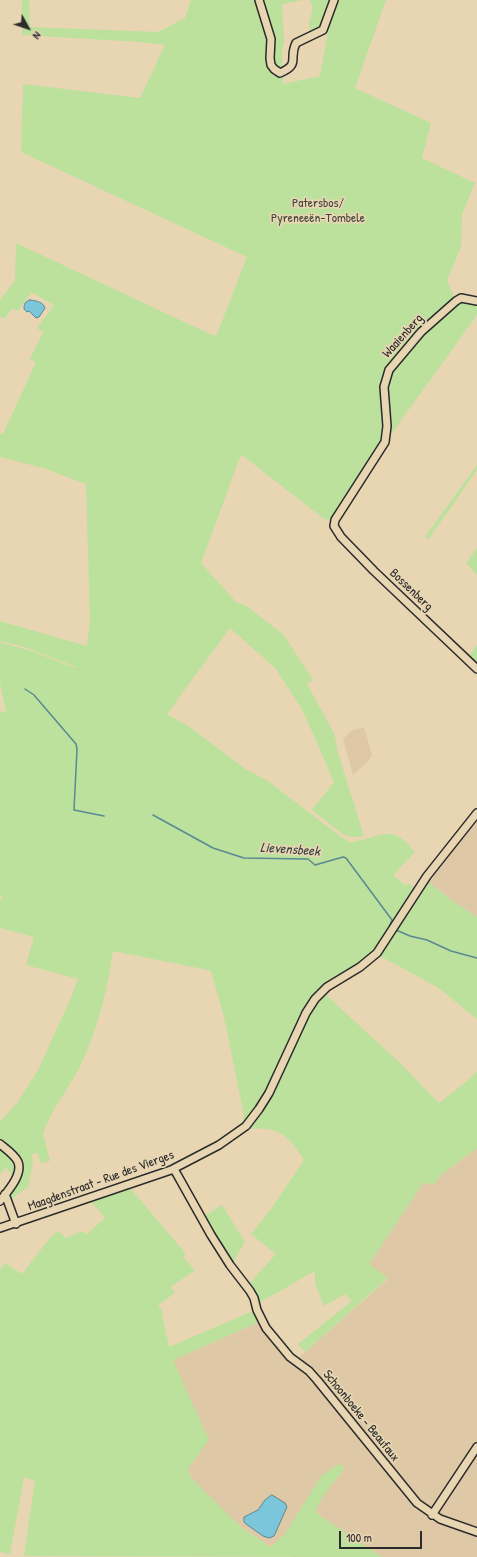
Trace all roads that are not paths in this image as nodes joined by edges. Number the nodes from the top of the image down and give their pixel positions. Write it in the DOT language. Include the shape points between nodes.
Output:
graph roads {
  1 [pos="259,0"];
  2 [pos="334,0"];
  3 [pos="477,301"];
  4 [pos="334,523"];
  5 [pos="477,669"];
  6 [pos="477,813"];
  7 [pos="0,1144"];
  8 [pos="174,1169"];
  9 [pos="5,1194"];
  10 [pos="0,1201"];
  11 [pos="16,1224"];
  12 [pos="0,1228"];
  13 [pos="477,1447"];
  14 [pos="432,1514"];
  15 [pos="477,1532"];
  1 -- 2 [label="street" via="270,39 271,65 280,73 292,66 296,43 323,30"];
  3 -- 4 [label="street, Waaienberg" via="461,298 456,301 421,332 390,370 384,387 387,426 385,442"];
  4 -- 5 [label="street, Bossenberg" via="337,532 353,550"];
  6 -- 8 [label="street, Maagdenstraat - Rue des Vierges" via="427,876 377,953 360,967 327,987 315,999 269,1092 250,1120 239,1132 219,1146"];
  7 -- 9 [label="street" via="18,1162 19,1171"];
  8 -- 11 [label="street, Maagdenstraat - Rue des Vierges"];
  8 -- 14 [label="street, Schoonboeke - Beaufaux" via="211,1235 250,1291 266,1328 290,1358 318,1380 408,1493"];
  9 -- 10 [label="street"];
  9 -- 11 [label="street"];
  11 -- 12 [label="street, Maagdenstraat - Rue des Vierges"];
  13 -- 14 [label="street"];
  14 -- 15 [label="street, Schoonboeke - Beaufaux" via="451,1524"];
}
